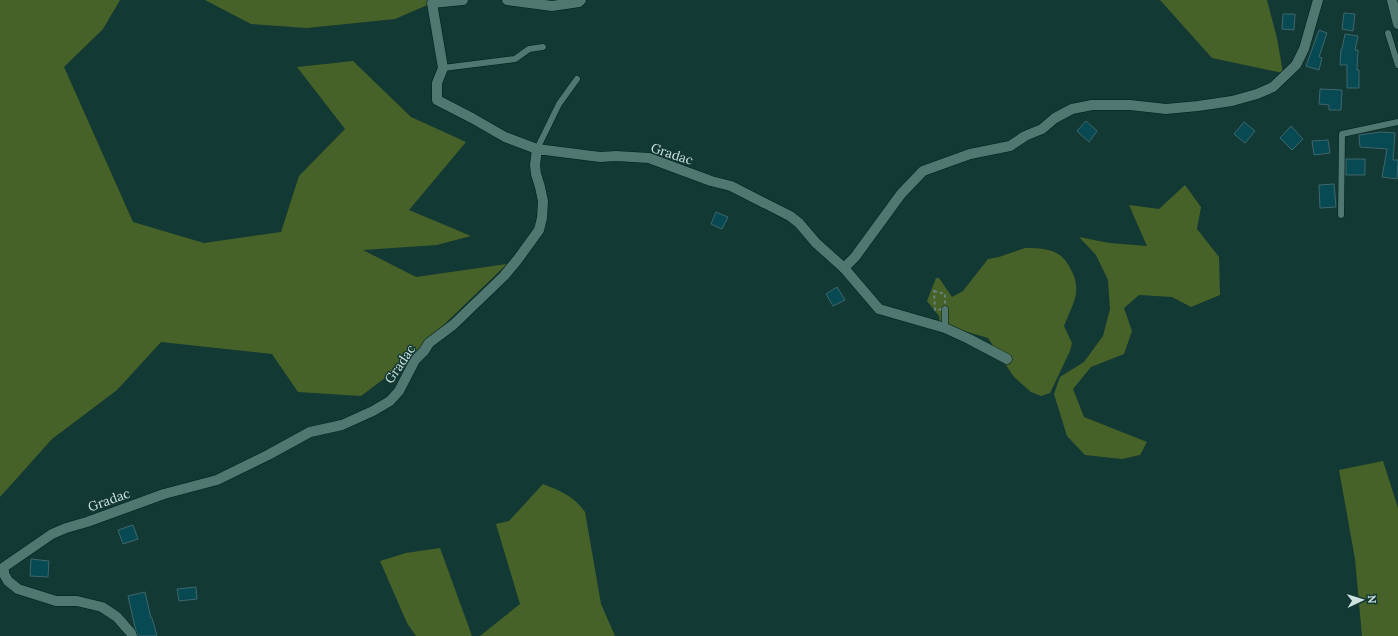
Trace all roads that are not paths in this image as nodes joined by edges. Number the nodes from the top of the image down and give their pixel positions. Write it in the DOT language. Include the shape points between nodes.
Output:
graph roads {
  1 [pos="463,0"];
  2 [pos="506,0"];
  3 [pos="581,0"];
  4 [pos="1318,0"];
  5 [pos="1392,0"];
  6 [pos="1398,24"];
  7 [pos="1388,33"];
  8 [pos="543,47"];
  9 [pos="1398,65"];
  10 [pos="444,68"];
  11 [pos="577,79"];
  12 [pos="1398,122"];
  13 [pos="538,149"];
  14 [pos="1341,215"];
  15 [pos="844,268"];
  16 [pos="945,309"];
  17 [pos="945,328"];
  18 [pos="1007,359"];
  19 [pos="132,636"];
  1 -- 10 [label="street" via="432,3"];
  2 -- 3 [label="street" via="552,6"];
  4 -- 15 [label="street" via="1310,34 1299,60 1273,87 1232,101 1198,106 1166,109 1130,105 1092,105 1072,109 1010,146 970,154 923,171 901,194 859,252"];
  5 -- 6 [label="street"];
  7 -- 9 [label="lane"];
  8 -- 10 [label="lane" via="529,48 515,59"];
  10 -- 13 [label="street" via="437,83 437,100 505,138"];
  11 -- 13 [label="lane" via="559,104"];
  12 -- 14 [label="lane" via="1342,134"];
  13 -- 15 [label="street, Gradac" via="600,157 649,158 731,186 790,216"];
  13 -- 19 [label="street, Gradac" via="535,164 543,201 539,230 504,276 453,325 429,343 415,360 390,401 342,425 310,432 217,480 164,494 66,528 52,534 4,566 4,574 8,581 18,589 56,601 77,601 102,608 117,617"];
  15 -- 17 [label="street, Gradac" via="879,309"];
  16 -- 17 [label="lane"];
  17 -- 18 [label="street, Gradac"];
}
